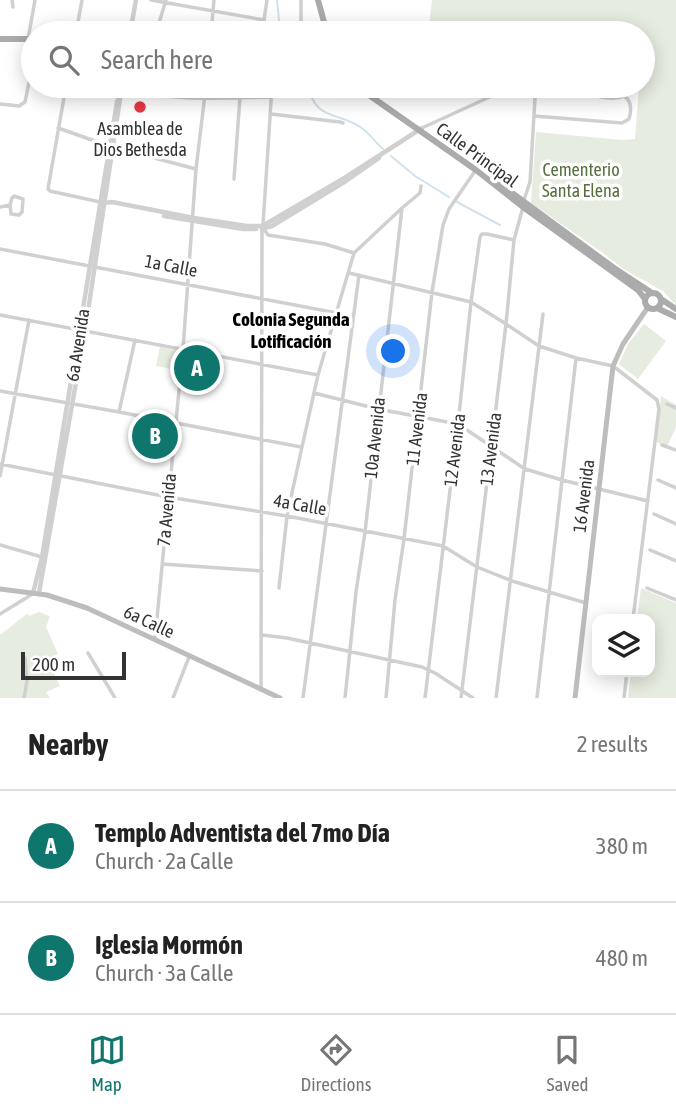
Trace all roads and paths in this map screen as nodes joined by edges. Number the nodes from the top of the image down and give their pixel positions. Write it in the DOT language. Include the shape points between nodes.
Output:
graph roads {
  1 [pos="12,0"];
  2 [pos="35,0"];
  3 [pos="82,0"];
  4 [pos="136,0"];
  5 [pos="151,0"];
  6 [pos="214,0"];
  7 [pos="267,0"];
  8 [pos="301,0"];
  9 [pos="318,0"];
  10 [pos="165,2"];
  11 [pos="13,7"];
  12 [pos="213,12"];
  13 [pos="264,20"];
  14 [pos="32,21"];
  15 [pos="78,21"];
  16 [pos="133,21"];
  17 [pos="159,21"];
  18 [pos="212,21"];
  19 [pos="301,21"];
  20 [pos="324,21"];
  21 [pos="0,39"];
  22 [pos="21,39"];
  23 [pos="26,98"];
  24 [pos="64,98"];
  25 [pos="120,98"];
  26 [pos="185,98"];
  27 [pos="222,98"];
  28 [pos="240,98"];
  29 [pos="272,98"];
  30 [pos="374,98"];
  31 [pos="379,98"];
  32 [pos="487,98"];
  33 [pos="534,98"];
  34 [pos="626,98"];
  35 [pos="205,99"];
  36 [pos="0,104"];
  37 [pos="271,114"];
  38 [pos="534,116"];
  39 [pos="343,124"];
  40 [pos="58,128"];
  41 [pos="420,129"];
  42 [pos="111,147"];
  43 [pos="196,169"];
  44 [pos="476,170"];
  45 [pos="234,179"];
  46 [pos="421,186"];
  47 [pos="105,203"];
  48 [pos="523,204"];
  49 [pos="10,205"];
  50 [pos="0,207"];
  51 [pos="402,208"];
  52 [pos="194,220"];
  53 [pos="263,227"];
  54 [pos="514,240"];
  55 [pos="0,249"];
  56 [pos="354,253"];
  57 [pos="92,265"];
  58 [pos="349,273"];
  59 [pos="359,275"];
  60 [pos="188,284"];
  61 [pos="394,284"];
  62 [pos="432,292"];
  63 [pos="652,293"];
  64 [pos="261,298"];
  65 [pos="645,299"];
  66 [pos="661,299"];
  67 [pos="471,302"];
  68 [pos="649,307"];
  69 [pos="657,307"];
  70 [pos="676,309"];
  71 [pos="337,313"];
  72 [pos="543,314"];
  73 [pos="0,315"];
  74 [pos="676,317"];
  75 [pos="29,320"];
  76 [pos="506,324"];
  77 [pos="83,330"];
  78 [pos="135,340"];
  79 [pos="539,346"];
  80 [pos="183,349"];
  81 [pos="576,358"];
  82 [pos="262,364"];
  83 [pos="613,366"];
  84 [pos="318,374"];
  85 [pos="0,391"];
  86 [pos="314,393"];
  87 [pos="15,394"];
  88 [pos="342,399"];
  89 [pos="71,404"];
  90 [pos="667,404"];
  91 [pos="676,408"];
  92 [pos="378,409"];
  93 [pos="119,412"];
  94 [pos="419,416"];
  95 [pos="175,422"];
  96 [pos="458,424"];
  97 [pos="262,439"];
  98 [pos="662,444"];
  99 [pos="492,446"];
  100 [pos="302,447"];
  101 [pos="676,450"];
  102 [pos="1,464"];
  103 [pos="525,469"];
  104 [pos="58,474"];
  105 [pos="0,476"];
  106 [pos="562,480"];
  107 [pos="658,480"];
  108 [pos="599,488"];
  109 [pos="676,488"];
  110 [pos="168,497"];
  111 [pos="648,501"];
  112 [pos="262,513"];
  113 [pos="654,514"];
  114 [pos="288,516"];
  115 [pos="326,524"];
  116 [pos="676,524"];
  117 [pos="365,532"];
  118 [pos="404,539"];
  119 [pos="0,545"];
  120 [pos="443,546"];
  121 [pos="650,550"];
  122 [pos="44,558"];
  123 [pos="676,561"];
  124 [pos="162,564"];
  125 [pos="477,567"];
  126 [pos="262,571"];
  127 [pos="512,581"];
  128 [pos="279,588"];
  129 [pos="647,588"];
  130 [pos="0,589"];
  131 [pos="36,593"];
  132 [pos="549,593"];
  133 [pos="676,600"];
  134 [pos="586,603"];
  135 [pos="0,614"];
  136 [pos="634,614"];
  137 [pos="262,635"];
  138 [pos="154,641"];
  139 [pos="310,644"];
  140 [pos="351,652"];
  141 [pos="88,653"];
  142 [pos="189,657"];
  143 [pos="25,658"];
  144 [pos="390,661"];
  145 [pos="428,669"];
  146 [pos="626,677"];
  147 [pos="261,690"];
  148 [pos="462,690"];
  149 [pos="24,698"];
  150 [pos="116,698"];
  151 [pos="173,698"];
  152 [pos="280,698"];
  153 [pos="303,698"];
  154 [pos="345,698"];
  155 [pos="386,698"];
  156 [pos="425,698"];
  157 [pos="461,698"];
  158 [pos="473,698"];
  159 [pos="496,698"];
  160 [pos="537,698"];
  161 [pos="575,698"];
  162 [pos="624,698"];
  1 -- 11 [label="street"];
  2 -- 14 [label="street"];
  3 -- 15 [label="street"];
  4 -- 16 [label="street"];
  5 -- 10 [label="street"];
  6 -- 12 [label="street"];
  7 -- 13 [label="street"];
  8 -- 19 [label="street"];
  9 -- 20 [label="main road"];
  10 -- 12 [label="street"];
  10 -- 17 [label="street"];
  12 -- 13 [label="street"];
  12 -- 18 [label="street"];
  21 -- 22 [label="main road"];
  23 -- 36 [label="street" via="19,106"];
  24 -- 40 [label="street"];
  25 -- 42 [label="street, 6a Avenida"];
  26 -- 35 [label="street"];
  27 -- 35 [label="street"];
  28 -- 45 [label="street"];
  29 -- 37 [label="street"];
  30 -- 41 [label="main road, Calle Principal"];
  31 -- 41 [label="main road, Calle Principal"];
  32 -- 41 [label="street"];
  33 -- 38 [label="street, 13 Avenida"];
  34 -- 38 [label="street" via="631,114 622,124"];
  35 -- 43 [label="street, 7a Avenida"];
  37 -- 39 [label="street"];
  37 -- 53 [label="street"];
  38 -- 48 [label="street, 13 Avenida" via="530,182"];
  40 -- 42 [label="street"];
  40 -- 47 [label="street" via="48,189"];
  41 -- 44 [label="main road, Calle Principal"];
  41 -- 48 [label="main road, Calle Principal"];
  41 -- 53 [label="street" via="346,181"];
  42 -- 43 [label="street"];
  42 -- 47 [label="street, 6a Avenida"];
  43 -- 52 [label="street, 7a Avenida"];
  44 -- 48 [label="main road, Calle Principal"];
  44 -- 62 [label="street, 11 Avenida" via="443,225"];
  46 -- 51 [label="street" via="420,193"];
  47 -- 52 [label="street"];
  47 -- 57 [label="street, 6a Avenida"];
  48 -- 54 [label="street, 13 Avenida"];
  48 -- 63 [label="main road, Calle Principal"];
  48 -- 65 [label="main road, Calle Principal"];
  49 -- 49 [label="street" via="14,196 23,199 19,215 11,214"];
  49 -- 50 [label="street"];
  51 -- 56 [label="street"];
  51 -- 61 [label="street, 10a Avenida"];
  52 -- 53 [label="street"];
  52 -- 60 [label="street, 7a Avenida"];
  53 -- 56 [label="street" via="268,235"];
  53 -- 64 [label="street"];
  54 -- 67 [label="street, 12 Avenida" via="482,234"];
  54 -- 76 [label="street, 13 Avenida"];
  55 -- 57 [label="street, 1a Calle"];
  56 -- 58 [label="street"];
  57 -- 60 [label="street, 1a Calle"];
  57 -- 77 [label="street, 6a Avenida"];
  58 -- 59 [label="street"];
  58 -- 71 [label="street"];
  59 -- 61 [label="street"];
  59 -- 88 [label="street"];
  60 -- 64 [label="street, 1a Calle"];
  60 -- 80 [label="street, 7a Avenida"];
  61 -- 62 [label="street"];
  61 -- 92 [label="street, 10a Avenida"];
  62 -- 67 [label="street"];
  62 -- 94 [label="street, 11 Avenida"];
  63 -- 65 [label="main road"];
  63 -- 66 [label="main road"];
  64 -- 71 [label="street, 1a Calle"];
  64 -- 82 [label="street"];
  65 -- 68 [label="main road"];
  66 -- 69 [label="main road"];
  66 -- 70 [label="main road"];
  67 -- 76 [label="street"];
  67 -- 96 [label="street, 12 Avenida"];
  68 -- 69 [label="main road"];
  68 -- 83 [label="main road, 16 Avenida"];
  69 -- 74 [label="main road"];
  71 -- 84 [label="street"];
  72 -- 79 [label="street"];
  73 -- 75 [label="street"];
  75 -- 77 [label="street"];
  75 -- 87 [label="street"];
  76 -- 79 [label="street"];
  76 -- 99 [label="street, 13 Avenida"];
  77 -- 78 [label="street"];
  77 -- 89 [label="street, 6a Avenida"];
  78 -- 80 [label="street"];
  78 -- 93 [label="street"];
  79 -- 81 [label="street"];
  79 -- 103 [label="street"];
  80 -- 82 [label="street"];
  80 -- 95 [label="street, 7a Avenida"];
  81 -- 83 [label="street"];
  81 -- 106 [label="street"];
  82 -- 84 [label="street"];
  82 -- 97 [label="street"];
  83 -- 108 [label="main road, 16 Avenida"];
  83 -- 111 [label="street" via="657,400"];
  84 -- 86 [label="street"];
  85 -- 87 [label="street"];
  86 -- 88 [label="street"];
  86 -- 100 [label="street"];
  87 -- 89 [label="street"];
  87 -- 102 [label="street"];
  88 -- 92 [label="street"];
  88 -- 115 [label="street"];
  89 -- 93 [label="street"];
  89 -- 104 [label="street, 6a Avenida"];
  90 -- 91 [label="street"];
  92 -- 94 [label="street"];
  92 -- 117 [label="street, 10a Avenida"];
  93 -- 95 [label="street"];
  94 -- 96 [label="street"];
  94 -- 118 [label="street, 11 Avenida"];
  95 -- 97 [label="street"];
  95 -- 110 [label="street, 7a Avenida"];
  96 -- 99 [label="street"];
  96 -- 120 [label="street, 12 Avenida"];
  97 -- 100 [label="street"];
  97 -- 112 [label="street"];
  98 -- 101 [label="street"];
  99 -- 103 [label="street"];
  99 -- 125 [label="street, 13 Avenida"];
  100 -- 114 [label="street"];
  102 -- 104 [label="street, 4a Calle"];
  102 -- 105 [label="street"];
  103 -- 106 [label="street"];
  103 -- 127 [label="street"];
  104 -- 110 [label="street, 4a Calle"];
  104 -- 122 [label="street, 6a Avenida"];
  106 -- 108 [label="street"];
  106 -- 132 [label="street"];
  107 -- 109 [label="street"];
  108 -- 111 [label="street"];
  108 -- 134 [label="main road, 16 Avenida"];
  110 -- 112 [label="street, 4a Calle"];
  110 -- 124 [label="street, 7a Avenida"];
  111 -- 136 [label="street"];
  112 -- 114 [label="street, 4a Calle"];
  112 -- 126 [label="street"];
  113 -- 116 [label="street"];
  114 -- 115 [label="street, 4a Calle"];
  114 -- 128 [label="street"];
  115 -- 117 [label="street, 4a Calle"];
  115 -- 139 [label="street"];
  117 -- 118 [label="street, 4a Calle"];
  117 -- 140 [label="street, 10a Avenida"];
  118 -- 120 [label="street, 4a Calle"];
  118 -- 144 [label="street, 11 Avenida"];
  119 -- 122 [label="street"];
  120 -- 125 [label="street, 4a Calle"];
  120 -- 145 [label="street, 12 Avenida"];
  121 -- 123 [label="street"];
  122 -- 131 [label="street, 6a Avenida"];
  124 -- 126 [label="street"];
  124 -- 138 [label="street, 7a Avenida"];
  125 -- 127 [label="street, 4a Calle"];
  125 -- 148 [label="street, 13 Avenida"];
  126 -- 137 [label="street"];
  127 -- 132 [label="street, 4a Calle"];
  127 -- 159 [label="street"];
  129 -- 133 [label="street"];
  130 -- 131 [label="main road, 6a Calle"];
  131 -- 135 [label="street"];
  131 -- 138 [label="main road, 6a Calle" via="87,608"];
  132 -- 134 [label="street, 4a Calle"];
  132 -- 160 [label="street"];
  134 -- 161 [label="main road, 16 Avenida"];
  137 -- 139 [label="street"];
  137 -- 147 [label="street"];
  138 -- 142 [label="main road, 6a Calle"];
  139 -- 140 [label="street"];
  139 -- 153 [label="street"];
  140 -- 144 [label="street"];
  140 -- 154 [label="street, 10a Avenida"];
  141 -- 150 [label="street"];
  142 -- 147 [label="main road, 6a Calle"];
  142 -- 151 [label="street"];
  143 -- 149 [label="street"];
  144 -- 145 [label="street"];
  144 -- 155 [label="street, 11 Avenida"];
  145 -- 148 [label="street"];
  145 -- 156 [label="street, 12 Avenida"];
  146 -- 162 [label="street"];
  147 -- 152 [label="main road, 6a Calle"];
  148 -- 157 [label="street, 13 Avenida"];
  148 -- 158 [label="street"];
}
